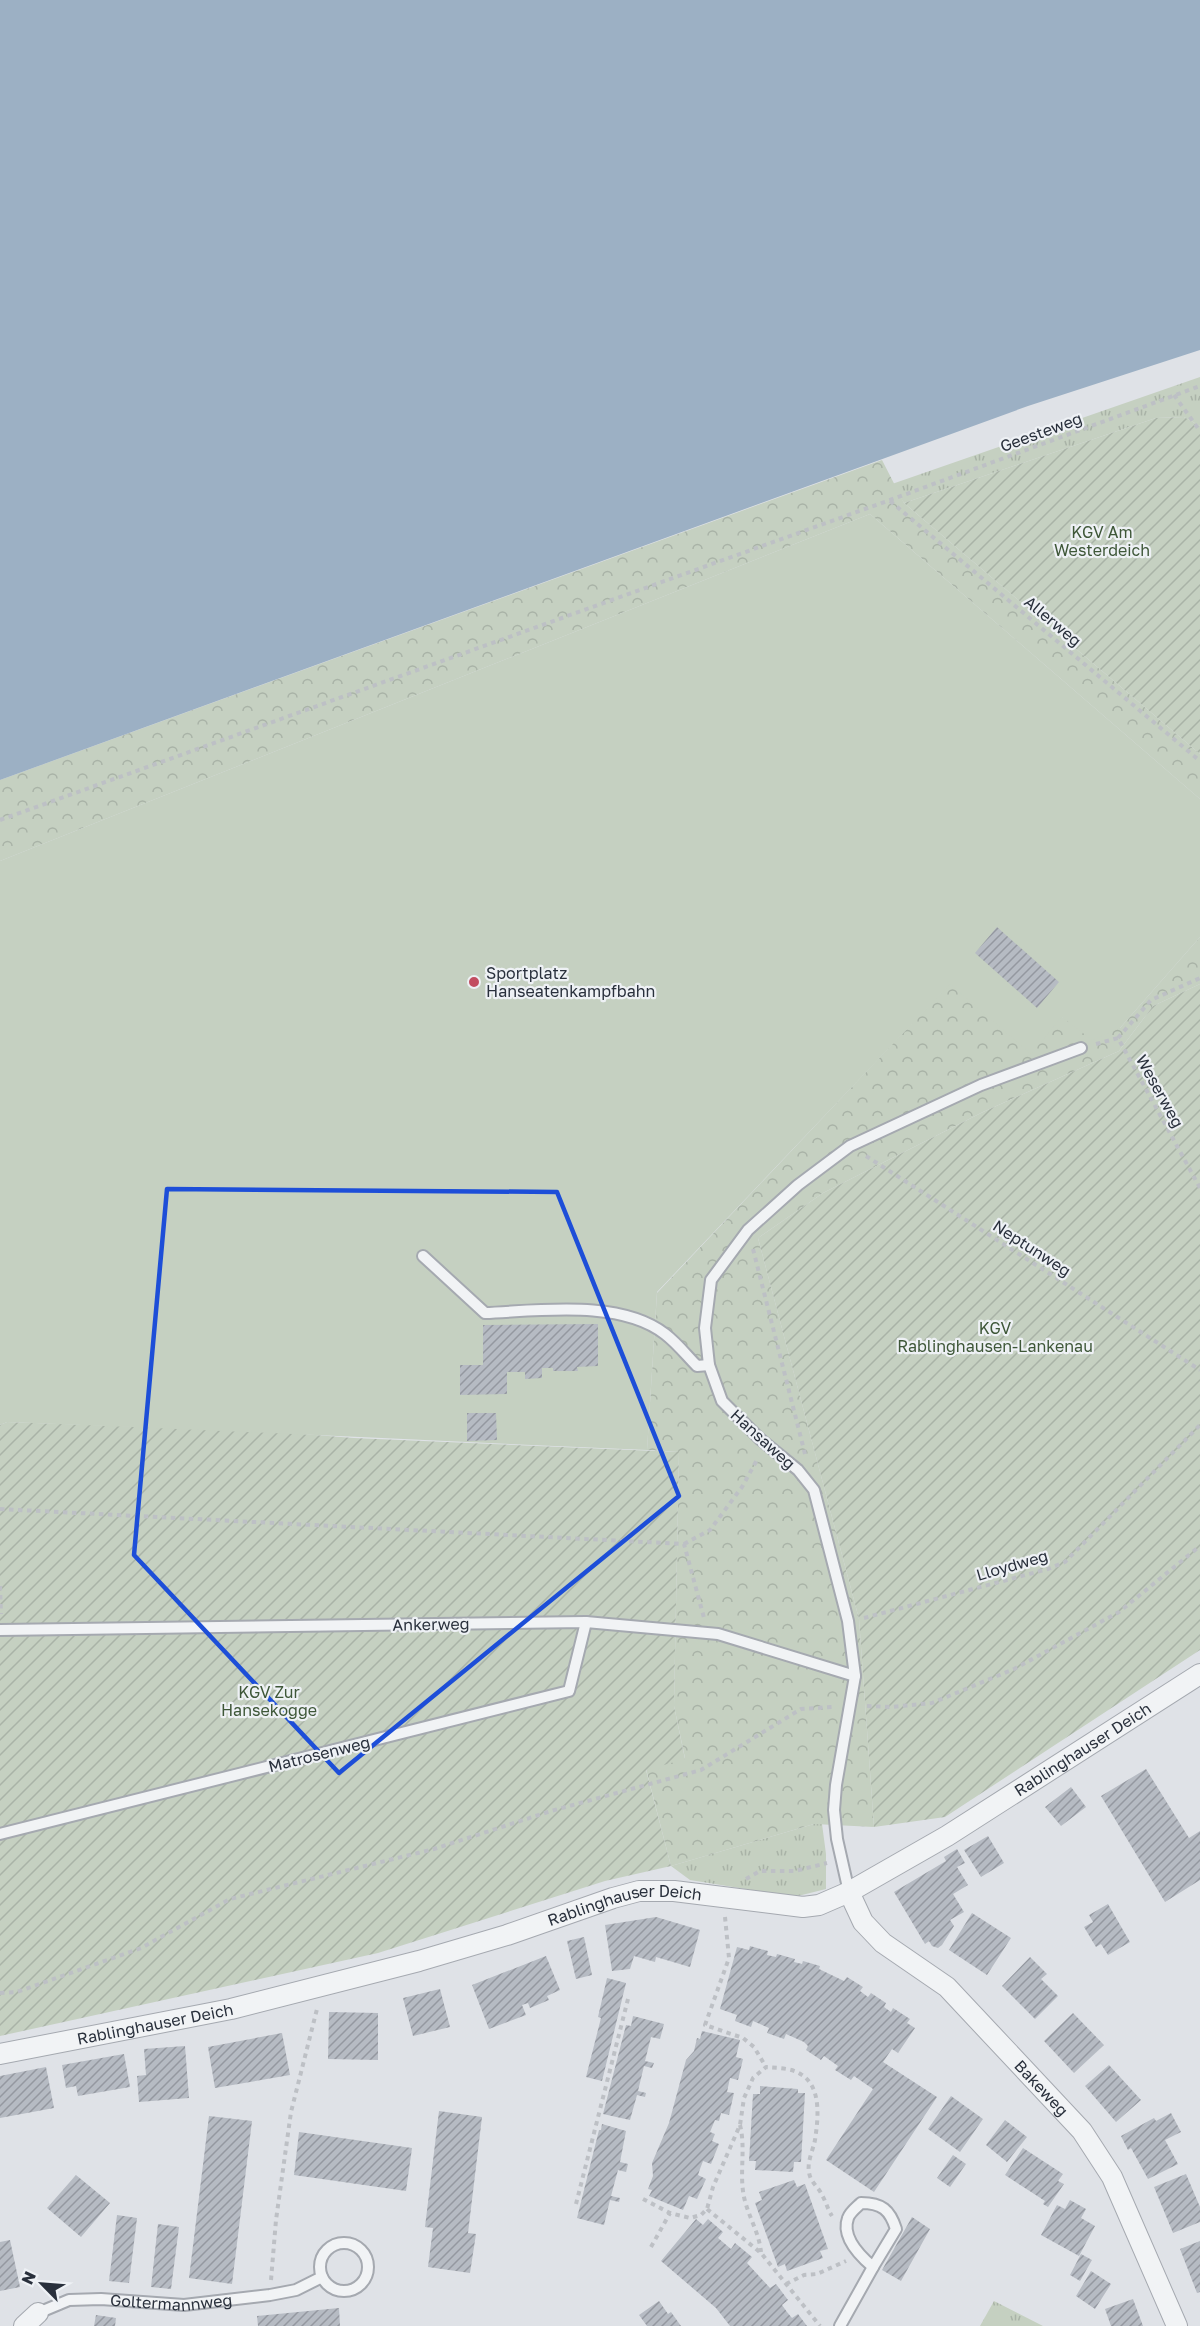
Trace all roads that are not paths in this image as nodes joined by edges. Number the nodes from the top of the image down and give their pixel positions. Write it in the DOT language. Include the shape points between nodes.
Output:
graph roads {
  1 [pos="1081,1048"];
  2 [pos="423,1256"];
  3 [pos="709,1365"];
  4 [pos="586,1622"];
  5 [pos="1,1630"];
  6 [pos="1200,1674"];
  7 [pos="855,1676"];
  8 [pos="0,1834"];
  9 [pos="849,1892"];
  10 [pos="0,2054"];
  11 [pos="873,2267"];
  12 [pos="322,2277"];
  13 [pos="38,2313"];
  14 [pos="24,2326"];
  15 [pos="840,2326"];
  16 [pos="1177,2326"];
  1 -- 3 [label="lane, Hansaweg" via="981,1085 850,1146 798,1185 748,1230 711,1280 705,1329"];
  2 -- 3 [label="lane" via="485,1313 590,1309 629,1316 664,1333 697,1366"];
  3 -- 7 [label="lane, Hansaweg" via="722,1401 798,1470 814,1490 848,1621"];
  4 -- 5 [label="lane, Ankerweg"];
  4 -- 7 [label="lane, Ankerweg" via="718,1634"];
  4 -- 8 [label="lane, Matrosenweg" via="569,1691"];
  6 -- 9 [label="street, Rablinghauser Deich" via="947,1836"];
  7 -- 9 [label="lane, Hansaweg" via="834,1810"];
  9 -- 10 [label="street, Rablinghauser Deich" via="819,1905 803,1907 674,1891 639,1891 419,1961 231,2009"];
  9 -- 16 [label="street, Bakeweg" via="863,1922 883,1943 947,1987 1082,2131 1112,2176"];
  11 -- 11 [label="lane" via="858,2255 847,2233 848,2217 861,2203 875,2203 891,2215 896,2229"];
  11 -- 15 [label="lane"];
  12 -- 12 [label="lane" via="335,2289 352,2290 366,2278 368,2261 364,2252 349,2243 332,2246 321,2260"];
  12 -- 13 [label="lane, Goltermannweg" via="296,2290 270,2295 184,2305 69,2300"];
  13 -- 14 [label="street, Goltermannweg"];
}
